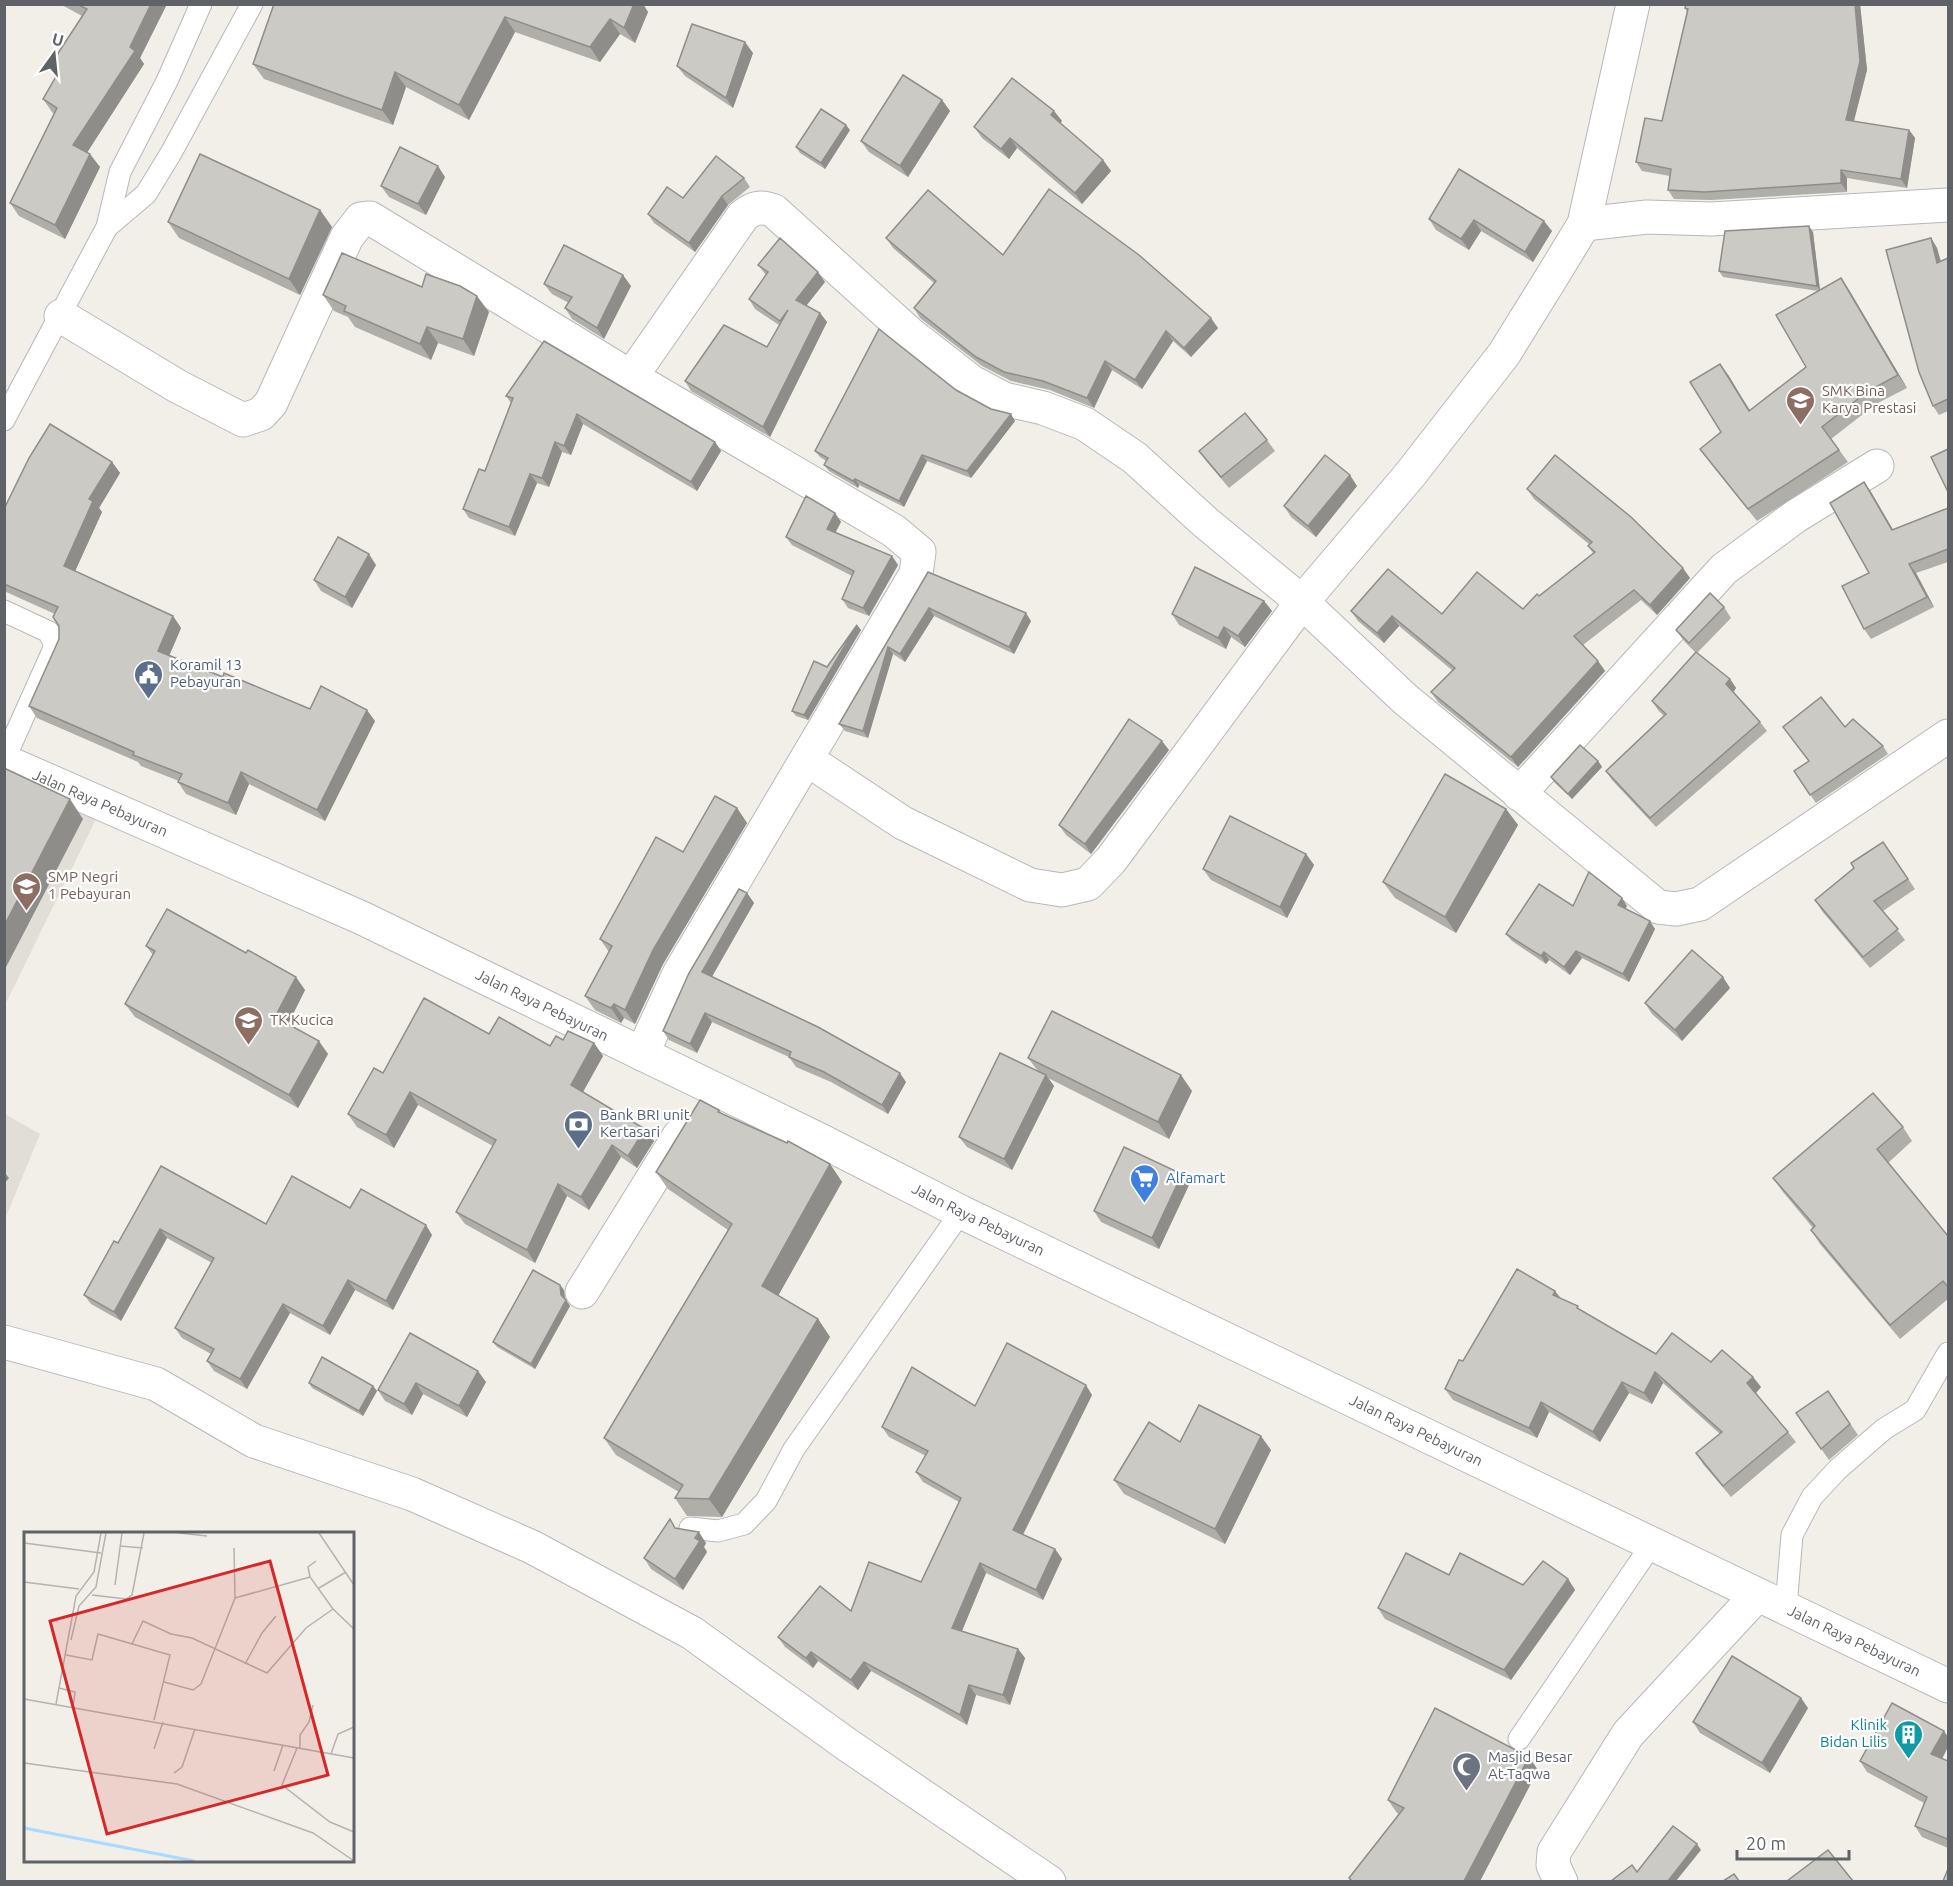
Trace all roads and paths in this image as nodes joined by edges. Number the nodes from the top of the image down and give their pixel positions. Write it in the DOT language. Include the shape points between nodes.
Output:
graph roads {
  1 [pos="201,4"];
  2 [pos="252,4"];
  3 [pos="1633,4"];
  4 [pos="1948,205"];
  5 [pos="1584,224"];
  6 [pos="107,227"];
  7 [pos="60,316"];
  8 [pos="630,377"];
  9 [pos="4,420"];
  10 [pos="1877,466"];
  11 [pos="1302,602"];
  12 [pos="4,611"];
  13 [pos="1948,736"];
  14 [pos="808,760"];
  15 [pos="4,761"];
  16 [pos="1519,794"];
  17 [pos="642,1054"];
  18 [pos="709,1088"];
  19 [pos="961,1212"];
  20 [pos="582,1292"];
  21 [pos="4,1342"];
  22 [pos="1948,1353"];
  23 [pos="690,1528"];
  24 [pos="1652,1544"];
  25 [pos="1772,1601"];
  26 [pos="1948,1686"];
  27 [pos="1519,1739"];
  28 [pos="1049,1881"];
  29 [pos="1561,1881"];
  1 -- 6 [label="lane" via="120,172"];
  2 -- 6 [label="lane" via="146,194"];
  3 -- 5 [label="street"];
  4 -- 5 [label="street"];
  5 -- 11 [label="street" via="1504,354 1410,476"];
  6 -- 7 [label="lane"];
  7 -- 8 [label="street" via="212,406 243,420 261,414 271,403 350,232 361,219 370,218"];
  7 -- 9 [label="lane"];
  8 -- 11 [label="street" via="743,216 763,207 783,218 909,333 972,382 1004,399 1043,408 1084,424 1135,459"];
  8 -- 14 [label="street" via="894,531 919,552 916,574"];
  10 -- 16 [label="street" via="1796,516 1724,569"];
  11 -- 14 [label="street" via="1111,860 1088,884 1062,890 1030,885 903,823"];
  11 -- 16 [label="street" via="1405,699"];
  12 -- 15 [label="lane" via="49,632 55,646"];
  13 -- 16 [label="street" via="1700,904 1676,909 1658,907"];
  14 -- 17 [label="street" via="679,974"];
  15 -- 17 [label="street, Jalan Raya Pebayuran" via="362,918"];
  17 -- 18 [label="street, Jalan Raya Pebayuran"];
  18 -- 19 [label="street, Jalan Raya Pebayuran"];
  18 -- 20 [label="street"];
  19 -- 23 [label="lane" via="794,1449 766,1501 744,1524 718,1530"];
  19 -- 24 [label="street, Jalan Raya Pebayuran"];
  21 -- 28 [label="street" via="156,1384 254,1442 412,1494 532,1547 692,1633 849,1746"];
  22 -- 25 [label="lane" via="1915,1410 1884,1429 1812,1497 1792,1535"];
  24 -- 25 [label="street, Jalan Raya Pebayuran"];
  24 -- 27 [label="lane"];
  25 -- 26 [label="street, Jalan Raya Pebayuran"];
  25 -- 29 [label="street" via="1628,1734 1554,1852 1553,1865"];
}
